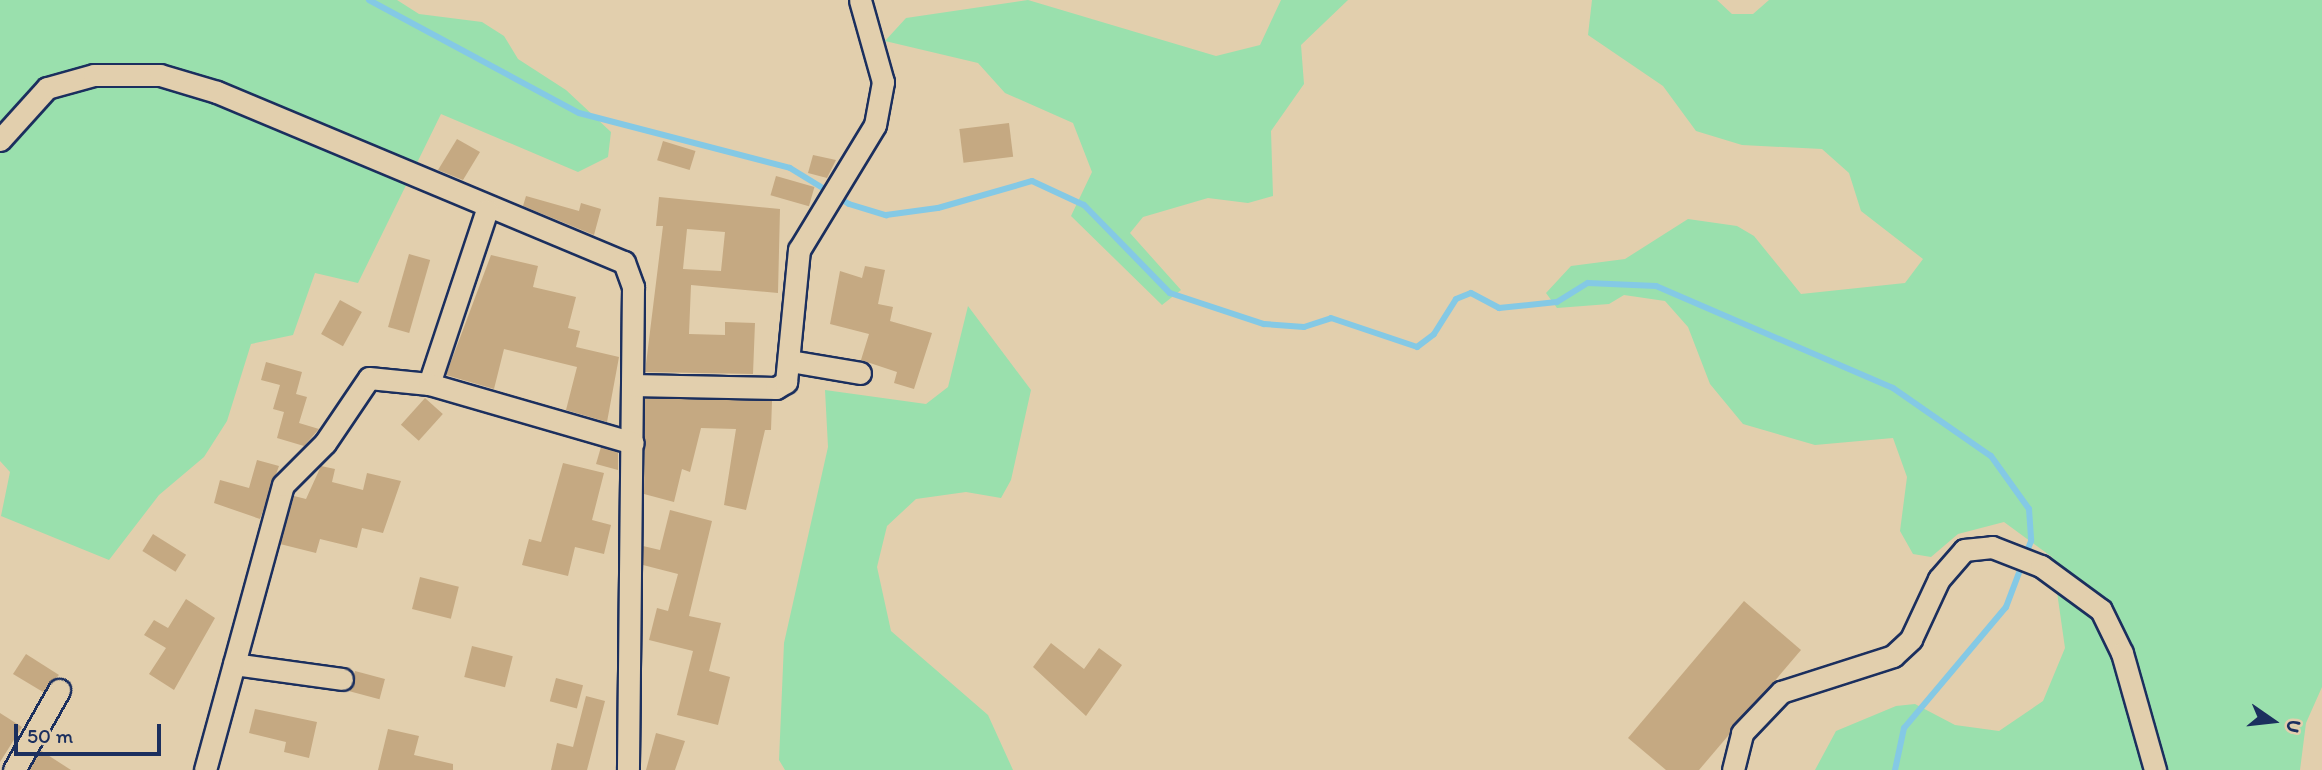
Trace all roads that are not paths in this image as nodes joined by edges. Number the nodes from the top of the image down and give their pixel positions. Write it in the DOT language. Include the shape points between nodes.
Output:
graph roads {
  1 [pos="860,0"];
  2 [pos="0,140"];
  3 [pos="487,209"];
  4 [pos="790,361"];
  5 [pos="860,373"];
  6 [pos="429,384"];
  7 [pos="632,385"];
  8 [pos="633,443"];
  9 [pos="234,664"];
  10 [pos="342,679"];
  11 [pos="59,690"];
  12 [pos="14,770"];
  13 [pos="205,770"];
  14 [pos="628,770"];
  15 [pos="1733,770"];
  16 [pos="2155,770"];
  1 -- 4 [label="street" via="883,82 875,125 831,207 808,231 797,260"];
  2 -- 3 [label="street" via="47,88 94,75 160,75 217,92"];
  3 -- 6 [label="street"];
  3 -- 7 [label="street" via="624,262 633,287"];
  4 -- 5 [label="street"];
  4 -- 7 [label="street" via="786,382 776,388"];
  6 -- 8 [label="street"];
  6 -- 9 [label="street" via="369,378 325,443 283,485"];
  7 -- 8 [label="street"];
  8 -- 14 [label="street"];
  9 -- 10 [label="street"];
  9 -- 13 [label="street"];
  11 -- 12 [label="street"];
  15 -- 16 [label="street" via="1742,733 1781,692 1893,656 1911,639 1938,579 1964,550 2015,553 2041,566 2101,610 2122,653"];
}
